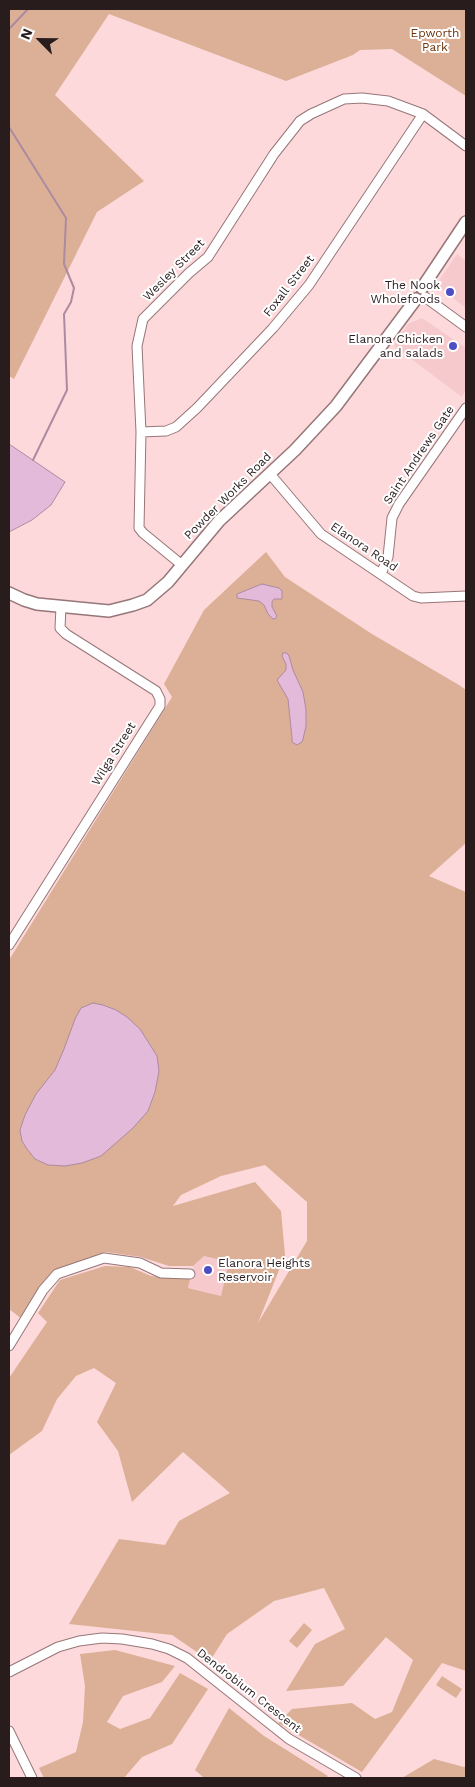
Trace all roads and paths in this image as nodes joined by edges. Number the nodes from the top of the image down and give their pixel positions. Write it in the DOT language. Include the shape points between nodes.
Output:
graph roads {
  1 [pos="424,114"];
  2 [pos="466,146"];
  3 [pos="466,222"];
  4 [pos="421,295"];
  5 [pos="466,327"];
  6 [pos="466,408"];
  7 [pos="141,432"];
  8 [pos="270,474"];
  9 [pos="182,565"];
  10 [pos="381,574"];
  11 [pos="9,593"];
  12 [pos="466,596"];
  13 [pos="61,607"];
  14 [pos="9,946"];
  15 [pos="190,1274"];
  16 [pos="9,1346"];
  17 [pos="9,1672"];
  18 [pos="9,1731"];
  19 [pos="32,1778"];
  20 [pos="356,1778"];
  1 -- 2 [label="street, Wesley Street"];
  1 -- 7 [label="street, Foxall Street" via="308,285 273,328 176,427 166,431"];
  1 -- 7 [label="street, Wesley Street" via="388,101 344,99 300,121 274,154 208,257 143,319 137,346"];
  3 -- 4 [label="main road, Powder Works Road"];
  4 -- 5 [label="street"];
  4 -- 8 [label="main road, Powder Works Road" via="336,406"];
  6 -- 10 [label="street, Saint Andrews Gate" via="399,504 392,518 388,557"];
  7 -- 9 [label="street, Wesley Street" via="139,528"];
  8 -- 9 [label="main road, Powder Works Road" via="219,521"];
  8 -- 10 [label="street, Elanora Road" via="321,534"];
  9 -- 13 [label="main road, Powder Works Road" via="147,600 133,605 108,610"];
  10 -- 12 [label="street, Elanora Road" via="413,596"];
  11 -- 13 [label="main road, Powder Works Road" via="37,604"];
  13 -- 14 [label="street, Wilga Street" via="60,628 156,691 160,706"];
  15 -- 16 [label="street" via="161,1273 140,1263 104,1258 57,1274 43,1290"];
  17 -- 20 [label="street, Dendrobium Crescent" via="58,1647 79,1641 102,1638 152,1644 187,1658 289,1739"];
  18 -- 19 [label="street"];
}
